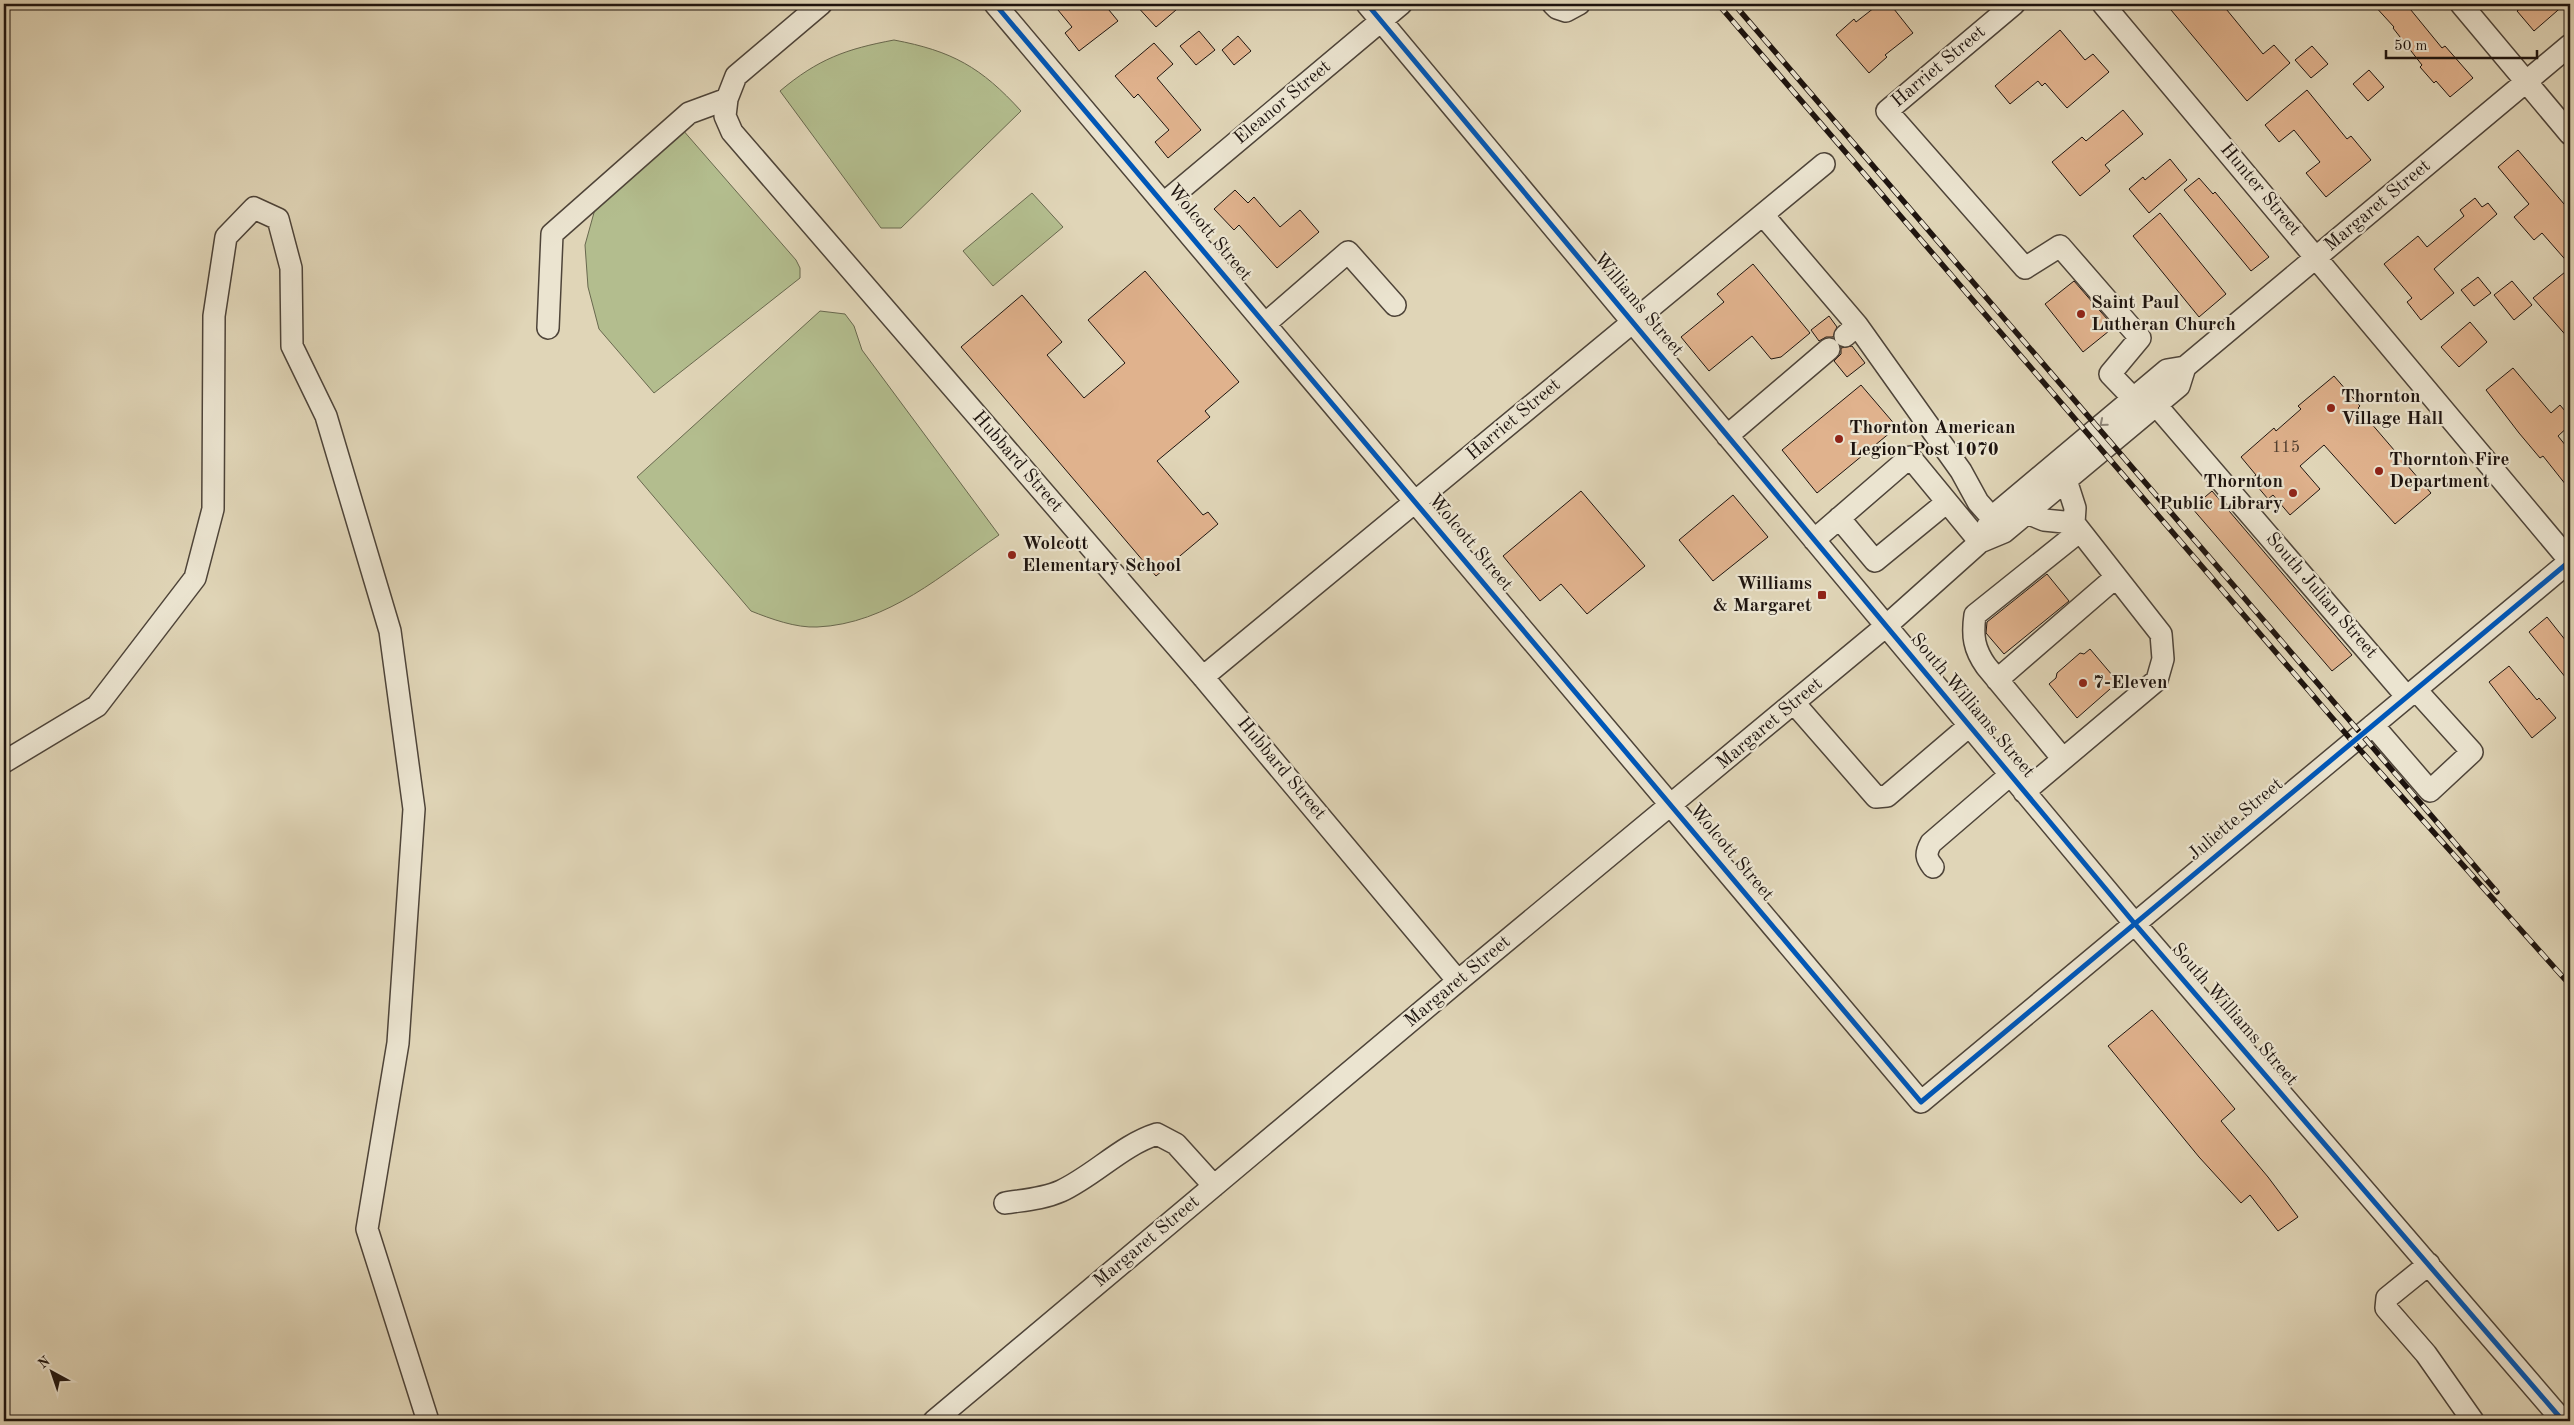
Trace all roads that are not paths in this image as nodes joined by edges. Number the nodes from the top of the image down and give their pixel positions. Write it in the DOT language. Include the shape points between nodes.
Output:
graph roads {
  1 [pos="821,4"];
  2 [pos="995,4"];
  3 [pos="1367,4"];
  4 [pos="1401,4"];
  5 [pos="1554,4"];
  6 [pos="1579,4"];
  7 [pos="2014,4"];
  8 [pos="2103,4"];
  9 [pos="2461,4"];
  10 [pos="1381,20"];
  11 [pos="2570,45"];
  12 [pos="2527,82"];
  13 [pos="727,99"];
  14 [pos="2570,134"];
  15 [pos="1824,164"];
  16 [pos="1164,203"];
  17 [pos="1763,215"];
  18 [pos="2316,258"];
  19 [pos="1395,305"];
  20 [pos="1633,322"];
  21 [pos="1266,323"];
  22 [pos="548,328"];
  23 [pos="1844,337"];
  24 [pos="2185,367"];
  25 [pos="2133,398"];
  26 [pos="2156,405"];
  27 [pos="1727,436"];
  28 [pos="2066,480"];
  29 [pos="1416,502"];
  30 [pos="1947,502"];
  31 [pos="2027,513"];
  32 [pos="1839,518"];
  33 [pos="1998,525"];
  34 [pos="2077,527"];
  35 [pos="1814,540"];
  36 [pos="1980,542"];
  37 [pos="2570,561"];
  38 [pos="2116,577"];
  39 [pos="1886,626"];
  40 [pos="1203,677"];
  41 [pos="1997,680"];
  42 [pos="2412,693"];
  43 [pos="1794,704"];
  44 [pos="2373,725"];
  45 [pos="1969,726"];
  46 [pos="2063,759"];
  47 [pos="4,762"];
  48 [pos="2010,775"];
  49 [pos="2024,792"];
  50 [pos="1672,806"];
  51 [pos="1934,867"];
  52 [pos="2135,924"];
  53 [pos="1458,981"];
  54 [pos="1921,1102"];
  55 [pos="1214,1186"];
  56 [pos="1005,1203"];
  57 [pos="2428,1264"];
  58 [pos="428,1421"];
  59 [pos="934,1421"];
  60 [pos="2473,1421"];
  61 [pos="2563,1421"];
  1 -- 13 [label="street" via="736,76"];
  2 -- 16 [label="street, Wolcott Street"];
  3 -- 10 [label="street, Williams Street"];
  4 -- 10 [label="street, Eleanor Street"];
  5 -- 6 [label="street" via="1566,11"];
  7 -- 25 [label="street, Harriet Street" via="1887,111 2025,268 2060,246 2140,338 2110,374"];
  8 -- 18 [label="street, Hunter Street"];
  9 -- 12 [label="street"];
  10 -- 16 [label="street, Eleanor Street"];
  10 -- 20 [label="street, Williams Street"];
  11 -- 12 [label="street, Margaret Street"];
  12 -- 14 [label="street"];
  12 -- 18 [label="street, Margaret Street"];
  13 -- 22 [label="street" via="690,113 552,234"];
  13 -- 40 [label="street, Hubbard Street" via="726,116 732,132"];
  15 -- 17 [label="street, Harriet Street"];
  16 -- 21 [label="street, Wolcott Street"];
  17 -- 20 [label="street, Harriet Street"];
  17 -- 23 [label="street"];
  18 -- 24 [label="street, Margaret Street"];
  18 -- 37 [label="street, Hunter Street"];
  19 -- 21 [label="street" via="1348,252"];
  20 -- 27 [label="street, Williams Street"];
  20 -- 29 [label="street, Harriet Street"];
  21 -- 29 [label="street, Wolcott Street"];
  23 -- 27 [label="street"];
  23 -- 33 [label="street" via="1962,471 1978,502"];
  24 -- 25 [label="street, Margaret Street" via="2166,370"];
  24 -- 26 [label="street, Margaret Street" via="2179,386"];
  25 -- 33 [label="street, Margaret Street, one-way"];
  26 -- 28 [label="street, Margaret Street"];
  26 -- 42 [label="street, South Julian Street"];
  27 -- 35 [label="street, Williams Street"];
  28 -- 31 [label="street, Margaret Street"];
  28 -- 34 [label="street"];
  29 -- 40 [label="street, Harriet Street"];
  29 -- 50 [label="street, Wolcott Street"];
  30 -- 32 [label="street" via="1875,561"];
  30 -- 32 [label="street" via="1910,457"];
  30 -- 36 [label="street"];
  31 -- 33 [label="street, Margaret Street"];
  31 -- 34 [label="street"];
  32 -- 35 [label="street"];
  33 -- 36 [label="street, Margaret Street"];
  34 -- 38 [label="street"];
  34 -- 41 [label="street" via="1975,615 1976,651"];
  35 -- 39 [label="street, Williams Street"];
  36 -- 39 [label="street, Margaret Street"];
  37 -- 42 [label="street, Juliette Street"];
  38 -- 41 [label="street"];
  38 -- 46 [label="street" via="2161,634 2163,659 2157,680"];
  39 -- 43 [label="street, Margaret Street"];
  39 -- 45 [label="street, South Williams Street"];
  40 -- 53 [label="street, Hubbard Street"];
  41 -- 46 [label="street"];
  42 -- 44 [label="street, Juliette Street"];
  42 -- 44 [label="street, South Julian Street" via="2472,752 2430,791"];
  43 -- 45 [label="street" via="1876,797 1887,796"];
  43 -- 50 [label="street, Margaret Street"];
  44 -- 52 [label="street, Juliette Street"];
  45 -- 48 [label="street, South Williams Street"];
  46 -- 49 [label="street"];
  47 -- 58 [label="street" via="97,706 195,578 213,509 214,316 226,236 254,208 278,219 290,268 292,346 326,416 390,631 414,809 398,1043 367,1229"];
  48 -- 49 [label="street, South Williams Street"];
  48 -- 51 [label="street" via="1931,843 1926,852"];
  49 -- 52 [label="street, South Williams Street"];
  50 -- 53 [label="street, Margaret Street"];
  50 -- 54 [label="street, Wolcott Street"];
  52 -- 54 [label="street, Juliette Street"];
  52 -- 57 [label="street, South Williams Street"];
  53 -- 55 [label="street, Margaret Street"];
  55 -- 56 [label="street" via="1176,1144 1157,1134 1140,1140 1062,1190 1040,1198"];
  55 -- 59 [label="street, Margaret Street"];
  57 -- 60 [label="street" via="2387,1298 2386,1308 2426,1354"];
  57 -- 61 [label="street, South Williams Street"];
}
